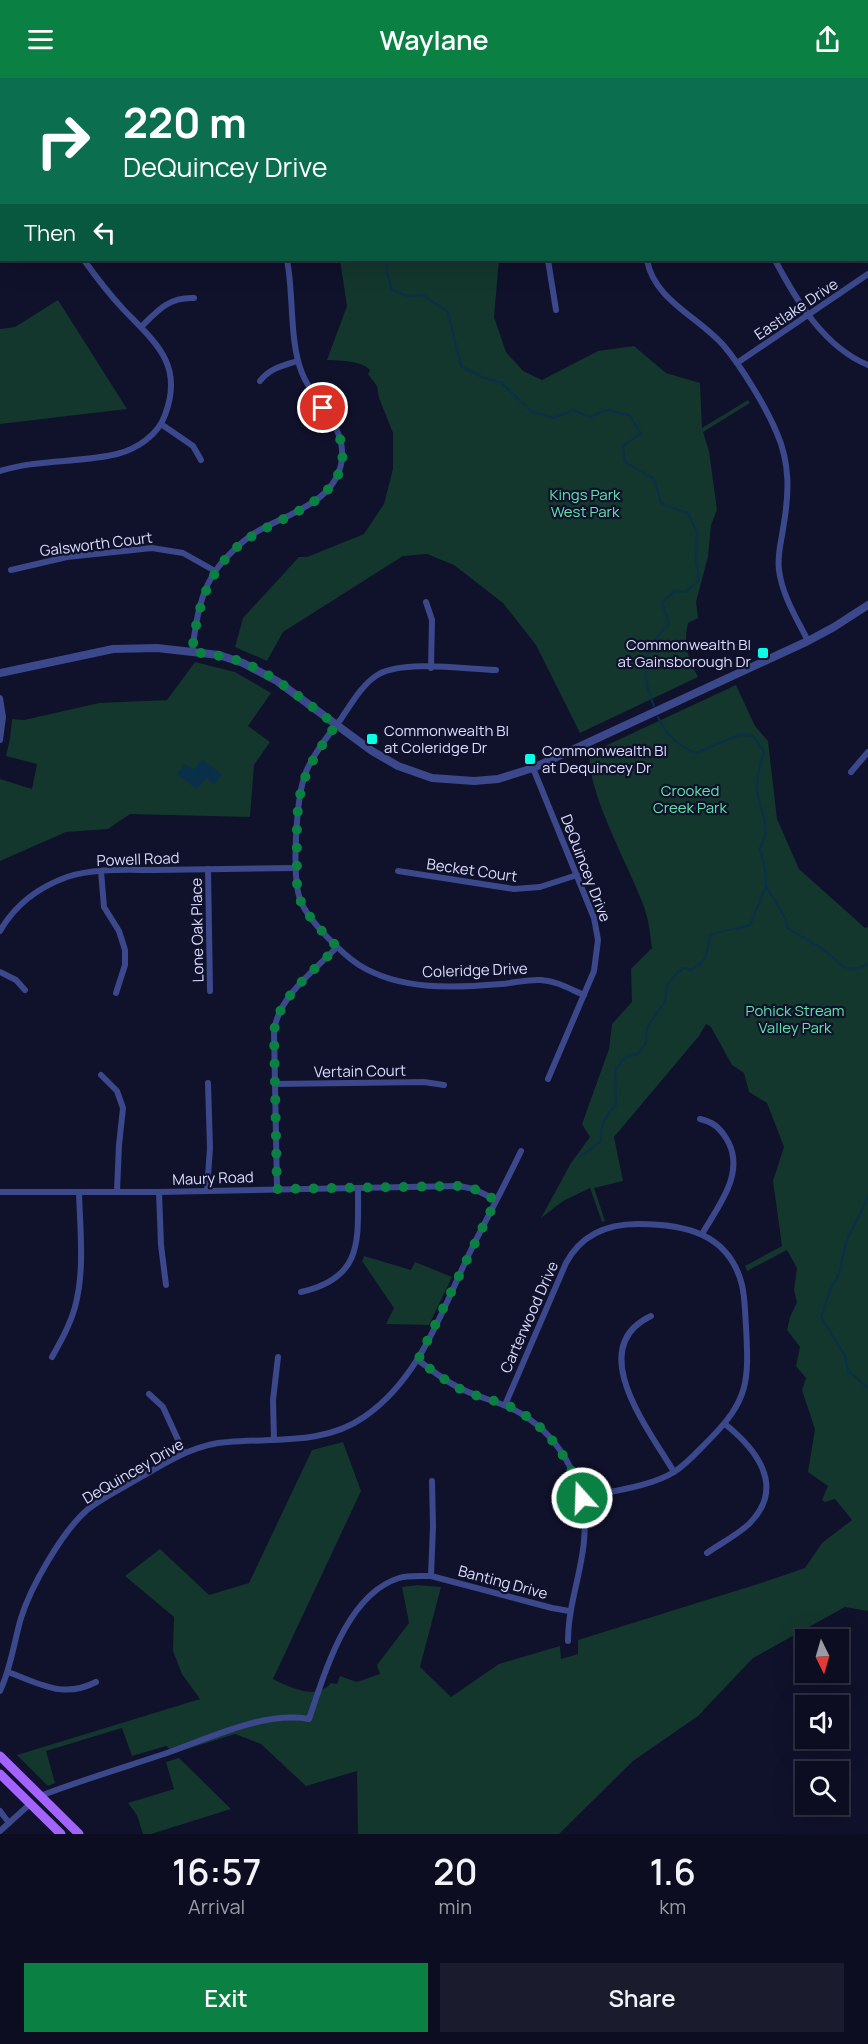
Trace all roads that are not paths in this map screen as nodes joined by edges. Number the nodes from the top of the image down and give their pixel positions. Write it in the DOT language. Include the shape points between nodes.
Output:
graph roads {
  1 [pos="85,261"];
  2 [pos="287,261"];
  3 [pos="548,261"];
  4 [pos="647,261"];
  5 [pos="776,261"];
  6 [pos="868,274"];
  7 [pos="194,298"];
  8 [pos="556,310"];
  9 [pos="810,315"];
  10 [pos="141,327"];
  11 [pos="297,361"];
  12 [pos="737,363"];
  13 [pos="868,365"];
  14 [pos="260,381"];
  15 [pos="161,424"];
  16 [pos="201,460"];
  17 [pos="0,471"];
  18 [pos="11,570"];
  19 [pos="216,571"];
  20 [pos="426,602"];
  21 [pos="868,605"];
  22 [pos="808,641"];
  23 [pos="192,652"];
  24 [pos="431,668"];
  25 [pos="496,670"];
  26 [pos="0,673"];
  27 [pos="0,698"];
  28 [pos="336,725"];
  29 [pos="0,740"];
  30 [pos="868,752"];
  31 [pos="533,768"];
  32 [pos="851,772"];
  33 [pos="297,868"];
  34 [pos="208,869"];
  35 [pos="101,871"];
  36 [pos="398,871"];
  37 [pos="577,875"];
  38 [pos="0,931"];
  39 [pos="337,947"];
  40 [pos="0,972"];
  41 [pos="25,990"];
  42 [pos="210,991"];
  43 [pos="116,993"];
  44 [pos="584,995"];
  45 [pos="101,1075"];
  46 [pos="548,1079"];
  47 [pos="208,1083"];
  48 [pos="275,1084"];
  49 [pos="444,1085"];
  50 [pos="700,1119"];
  51 [pos="521,1151"];
  52 [pos="277,1189"];
  53 [pos="358,1189"];
  54 [pos="207,1190"];
  55 [pos="117,1191"];
  56 [pos="0,1192"];
  57 [pos="79,1192"];
  58 [pos="159,1192"];
  59 [pos="496,1200"];
  60 [pos="702,1234"];
  61 [pos="166,1285"];
  62 [pos="301,1292"];
  63 [pos="651,1316"];
  64 [pos="52,1357"];
  65 [pos="278,1357"];
  66 [pos="418,1360"];
  67 [pos="149,1394"];
  68 [pos="505,1405"];
  69 [pos="725,1424"];
  70 [pos="274,1440"];
  71 [pos="184,1453"];
  72 [pos="674,1472"];
  73 [pos="432,1481"];
  74 [pos="582,1498"];
  75 [pos="707,1553"];
  76 [pos="431,1576"];
  77 [pos="569,1611"];
  78 [pos="568,1641"];
  79 [pos="8,1672"];
  80 [pos="96,1682"];
  81 [pos="0,1691"];
  82 [pos="0,1756"];
  83 [pos="0,1774"];
  84 [pos="40,1796"];
  85 [pos="30,1804"];
  86 [pos="0,1810"];
  87 [pos="9,1823"];
  88 [pos="0,1832"];
  89 [pos="61,1834"];
  90 [pos="80,1834"];
  1 -- 10 [label="street"];
  2 -- 11 [label="street"];
  3 -- 8 [label="street"];
  4 -- 12 [label="street" via="654,281 664,293 716,337"];
  5 -- 9 [label="street"];
  6 -- 9 [label="street, Eastlake Drive"];
  7 -- 10 [label="street" via="175,299"];
  9 -- 12 [label="street, Eastlake Drive"];
  9 -- 13 [label="street" via="839,350"];
  10 -- 15 [label="street" via="162,351 170,372 171,396"];
  11 -- 14 [label="street" via="274,368"];
  11 -- 19 [label="street" via="307,385 340,437 339,474 321,497 250,536"];
  12 -- 22 [label="street" via="775,427 785,454 788,493 779,570"];
  15 -- 16 [label="street" via="193,446"];
  15 -- 17 [label="street" via="142,443 121,453"];
  18 -- 19 [label="street, Galsworth Court" via="67,557 153,548 183,553"];
  19 -- 23 [label="street" via="199,607"];
  20 -- 24 [label="street" via="432,620"];
  21 -- 22 [label="street"];
  22 -- 31 [label="street"];
  23 -- 26 [label="street" via="112,649"];
  23 -- 28 [label="street" via="230,658 257,669"];
  24 -- 25 [label="street, Coleridge Drive"];
  24 -- 28 [label="street, Coleridge Drive" via="396,668 376,676"];
  27 -- 29 [label="street"];
  28 -- 31 [label="street" via="387,761 432,778 486,780"];
  28 -- 33 [label="street, Coleridge Drive" via="312,759 301,786"];
  30 -- 32 [label="street"];
  31 -- 37 [label="street, DeQuincey Drive"];
  33 -- 34 [label="street, Powell Road"];
  33 -- 39 [label="street, Coleridge Drive" via="303,906"];
  34 -- 35 [label="street, Powell Road"];
  34 -- 42 [label="street, Lone Oak Place"];
  35 -- 38 [label="street, Powell Road" via="65,878 39,890 16,909"];
  35 -- 43 [label="street" via="104,907 119,931 125,951"];
  36 -- 37 [label="street, Becket Court" via="514,889 540,887"];
  37 -- 44 [label="street, DeQuincey Drive" via="598,940 596,965"];
  39 -- 44 [label="street, Coleridge Drive" via="370,971 405,983 486,985 541,980"];
  39 -- 48 [label="street" via="281,1007 274,1032"];
  40 -- 41 [label="street"];
  44 -- 46 [label="street, DeQuincey Drive"];
  45 -- 55 [label="street" via="117,1091 123,1108"];
  47 -- 54 [label="street"];
  48 -- 49 [label="street, Vertain Court"];
  48 -- 52 [label="street"];
  50 -- 60 [label="street" via="721,1131 730,1144 734,1164 728,1190"];
  51 -- 59 [label="street, DeQuincey Drive"];
  52 -- 53 [label="street, Maury Road"];
  52 -- 54 [label="street, Maury Road"];
  53 -- 59 [label="street, Maury Road" via="459,1186"];
  53 -- 62 [label="street" via="358,1236 351,1259 330,1282"];
  54 -- 58 [label="street, Maury Road"];
  55 -- 57 [label="street, Maury Road"];
  55 -- 58 [label="street, Maury Road"];
  56 -- 57 [label="street, Maury Road"];
  57 -- 64 [label="street" via="79,1283 70,1321"];
  58 -- 61 [label="street"];
  59 -- 66 [label="street, DeQuincey Drive"];
  60 -- 68 [label="street, Carterwood Drive" via="672,1224 627,1224 603,1229 583,1241 566,1263"];
  60 -- 69 [label="street, Carterwood Drive" via="732,1262 744,1296 747,1377 740,1400"];
  63 -- 72 [label="street" via="635,1326 627,1339 622,1354 623,1377 628,1394"];
  65 -- 70 [label="street"];
  66 -- 68 [label="street" via="462,1389"];
  66 -- 70 [label="street, DeQuincey Drive" via="380,1405 351,1425 315,1437"];
  67 -- 71 [label="street" via="163,1407"];
  68 -- 74 [label="street" via="532,1421 553,1442 570,1465"];
  69 -- 72 [label="street, Carterwood Drive"];
  69 -- 75 [label="street" via="759,1458 766,1490 761,1507 749,1524"];
  70 -- 71 [label="street, DeQuincey Drive" via="215,1443"];
  71 -- 79 [label="street, DeQuincey Drive" via="101,1500 70,1528 28,1599"];
  72 -- 74 [label="street, Carterwood Drive"];
  73 -- 76 [label="street"];
  74 -- 77 [label="street" via="584,1541"];
  76 -- 77 [label="street, Banting Drive"];
  76 -- 84 [label="street, Banting Drive" via="400,1578 372,1593 332,1653 309,1719 294,1716 246,1726"];
  77 -- 78 [label="street"];
  79 -- 80 [label="street" via="62,1690 77,1690"];
  79 -- 81 [label="street, DeQuincey Drive"];
  82 -- 84 [label="main road"];
  83 -- 85 [label="main road"];
  84 -- 90 [label="main road"];
  85 -- 87 [label="street"];
  85 -- 89 [label="main road"];
  86 -- 87 [label="street"];
  87 -- 88 [label="street"];
}
